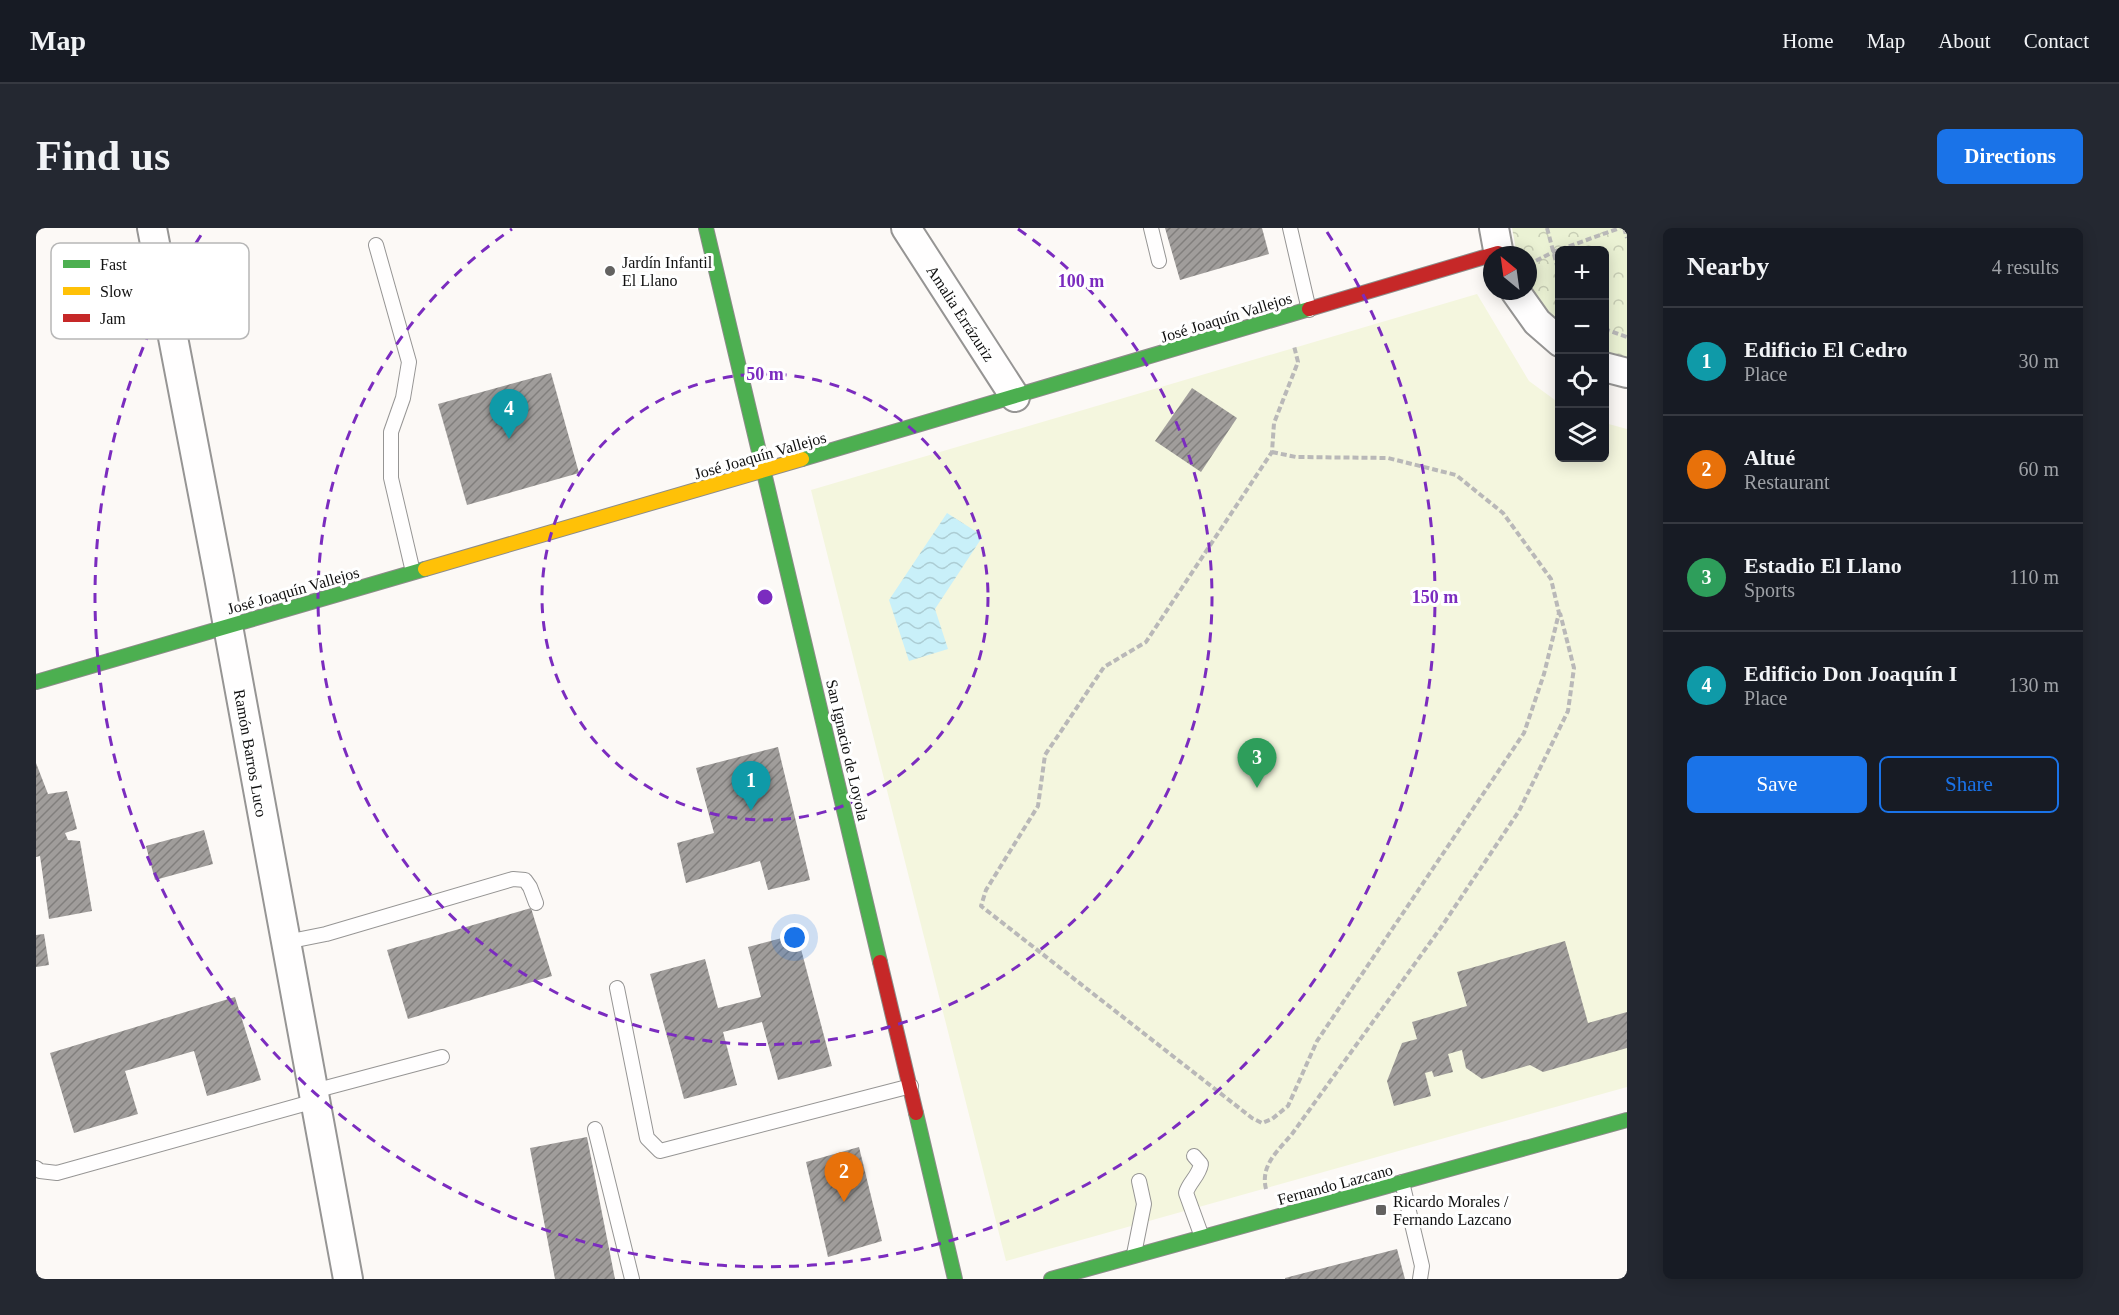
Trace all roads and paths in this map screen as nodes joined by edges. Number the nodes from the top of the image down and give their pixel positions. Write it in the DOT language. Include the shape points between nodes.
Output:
graph roads {
  1 [pos="152,228"];
  2 [pos="706,228"];
  3 [pos="906,228"];
  4 [pos="1151,228"];
  5 [pos="1290,228"];
  6 [pos="1546,228"];
  7 [pos="1622,228"];
  8 [pos="1627,238"];
  9 [pos="155,243"];
  10 [pos="376,245"];
  11 [pos="1497,245"];
  12 [pos="1553,252"];
  13 [pos="1555,259"];
  14 [pos="1537,260"];
  15 [pos="1159,261"];
  16 [pos="1521,300"];
  17 [pos="1309,310"];
  18 [pos="1287,316"];
  19 [pos="1609,330"];
  20 [pos="1627,337"];
  21 [pos="1555,338"];
  22 [pos="173,339"];
  23 [pos="1609,368"];
  24 [pos="1627,373"];
  25 [pos="1015,397"];
  26 [pos="1272,452"];
  27 [pos="764,471"];
  28 [pos="413,573"];
  29 [pos="1559,612"];
  30 [pos="227,627"];
  31 [pos="36,682"];
  32 [pos="536,903"];
  33 [pos="286,942"];
  34 [pos="617,988"];
  35 [pos="442,1057"];
  36 [pos="910,1086"];
  37 [pos="314,1096"];
  38 [pos="1627,1120"];
  39 [pos="595,1129"];
  40 [pos="1194,1156"];
  41 [pos="36,1168"];
  42 [pos="1139,1181"];
  43 [pos="1402,1182"];
  44 [pos="1274,1217"];
  45 [pos="1202,1238"];
  46 [pos="1133,1256"];
  47 [pos="348,1279"];
  48 [pos="632,1279"];
  49 [pos="955,1279"];
  50 [pos="1051,1279"];
  51 [pos="1420,1279"];
  1 -- 9 [label="street, Ramón Barros Luco"];
  2 -- 27 [label="street, San Ignacio de Loyola"];
  3 -- 25 [label="street, Amalia Errázuriz"];
  4 -- 15 [label="lane"];
  5 -- 17 [label="lane"];
  6 -- 12 [label="path"];
  7 -- 8 [label="path"];
  7 -- 12 [label="path"];
  10 -- 28 [label="lane" via="409,362 392,432 391,478"];
  11 -- 17 [label="street, José Joaquín Vallejos"];
  12 -- 13 [label="path"];
  12 -- 14 [label="path"];
  16 -- 21 [label="street" via="1537,322"];
  17 -- 18 [label="street, José Joaquín Vallejos"];
  18 -- 25 [label="street, José Joaquín Vallejos"];
  18 -- 26 [label="path" via="1298,362 1274,423"];
  19 -- 20 [label="path"];
  22 -- 30 [label="street, Ramón Barros Luco"];
  23 -- 24 [label="street"];
  25 -- 27 [label="street, José Joaquín Vallejos"];
  26 -- 29 [label="path" via="1296,457 1388,458 1456,475 1503,513 1551,579"];
  26 -- 29 [label="path" via="1146,642 1104,667 1046,755 1038,806 986,890 981,906 1252,1118 1262,1123 1288,1106 1317,1041 1524,733"];
  27 -- 28 [label="street, José Joaquín Vallejos"];
  27 -- 36 [label="street, San Ignacio de Loyola"];
  28 -- 30 [label="street, José Joaquín Vallejos"];
  29 -- 44 [label="path" via="1574,668 1568,711 1519,811 1428,945 1268,1162 1264,1179"];
  30 -- 31 [label="street, José Joaquín Vallejos"];
  30 -- 33 [label="street, Ramón Barros Luco"];
  32 -- 33 [label="lane" via="525,880 513,879"];
  33 -- 37 [label="street, Ramón Barros Luco"];
  34 -- 36 [label="lane" via="647,1138 660,1151"];
  35 -- 37 [label="lane"];
  36 -- 49 [label="street, San Ignacio de Loyola"];
  37 -- 41 [label="lane" via="57,1173"];
  37 -- 47 [label="street, Ramón Barros Luco"];
  38 -- 43 [label="street, Fernando Lazcano"];
  39 -- 48 [label="lane"];
  40 -- 45 [label="lane" via="1201,1164 1200,1173 1186,1194"];
  42 -- 46 [label="lane" via="1144,1204"];
  43 -- 44 [label="street, Fernando Lazcano"];
  43 -- 51 [label="lane" via="1422,1266"];
  44 -- 45 [label="street, Fernando Lazcano"];
  45 -- 46 [label="street, Fernando Lazcano"];
  46 -- 50 [label="street, Fernando Lazcano"];
}
